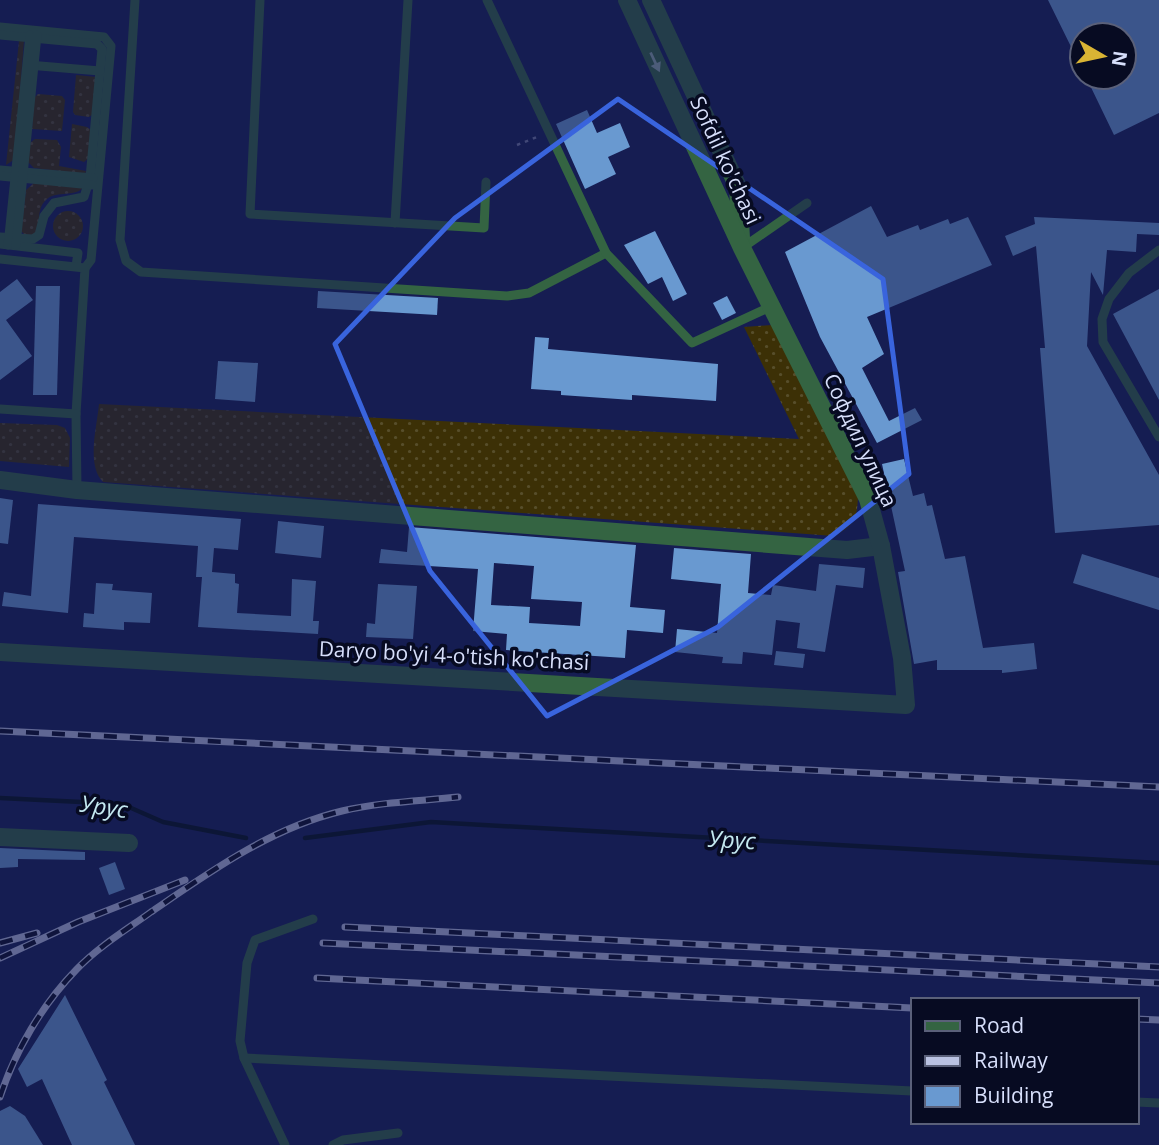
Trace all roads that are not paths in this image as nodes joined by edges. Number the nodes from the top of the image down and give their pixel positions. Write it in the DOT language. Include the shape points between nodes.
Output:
graph roads {
  1 [pos="135,0"];
  2 [pos="260,0"];
  3 [pos="408,0"];
  4 [pos="487,0"];
  5 [pos="627,0"];
  6 [pos="651,0"];
  7 [pos="0,27"];
  8 [pos="33,34"];
  9 [pos="0,35"];
  10 [pos="30,65"];
  11 [pos="100,71"];
  12 [pos="0,170"];
  13 [pos="20,175"];
  14 [pos="0,176"];
  15 [pos="94,182"];
  16 [pos="486,182"];
  17 [pos="807,203"];
  18 [pos="395,222"];
  19 [pos="8,241"];
  20 [pos="742,248"];
  21 [pos="1159,250"];
  22 [pos="606,253"];
  23 [pos="0,259"];
  24 [pos="80,267"];
  25 [pos="770,307"];
  26 [pos="0,409"];
  27 [pos="76,414"];
  28 [pos="1159,437"];
  29 [pos="0,480"];
  30 [pos="77,489"];
  31 [pos="881,546"];
  32 [pos="0,652"];
  33 [pos="906,705"];
  34 [pos="0,836"];
  35 [pos="129,843"];
  36 [pos="313,919"];
  37 [pos="244,1058"];
  38 [pos="911,1091"];
  39 [pos="1138,1102"];
  40 [pos="1159,1103"];
  41 [pos="398,1133"];
  42 [pos="285,1145"];
  43 [pos="333,1145"];
  1 -- 22 [label="lane" via="120,240 127,261 141,272 507,296 529,293"];
  2 -- 18 [label="lane" via="250,214"];
  3 -- 18 [label="lane"];
  4 -- 22 [label="lane"];
  5 -- 20 [label="street, Sofdil ko'chasi, one-way"];
  6 -- 20 [label="street, Sofdil ko'chasi" via="738,187"];
  7 -- 8 [label="lane"];
  8 -- 9 [label="lane"];
  8 -- 10 [label="lane"];
  8 -- 11 [label="lane" via="97,44 102,49"];
  8 -- 15 [label="lane" via="104,37 111,46"];
  10 -- 11 [label="lane"];
  10 -- 13 [label="lane"];
  11 -- 15 [label="lane"];
  12 -- 13 [label="lane"];
  13 -- 14 [label="lane"];
  13 -- 15 [label="lane"];
  13 -- 19 [label="lane"];
  15 -- 19 [label="lane" via="84,197 61,200 47,209 40,234 33,239"];
  15 -- 24 [label="lane" via="91,260"];
  16 -- 18 [label="lane" via="484,228"];
  17 -- 20 [label="lane"];
  19 -- 24 [label="lane" via="78,253"];
  20 -- 25 [label="street, Софдил улица"];
  21 -- 28 [label="lane" via="1129,273 1109,299 1102,319 1103,342"];
  22 -- 25 [label="lane" via="692,343"];
  23 -- 24 [label="lane"];
  24 -- 27 [label="lane"];
  25 -- 31 [label="street, Софдил улица" via="868,499"];
  26 -- 27 [label="lane"];
  27 -- 30 [label="lane"];
  29 -- 30 [label="street"];
  30 -- 31 [label="street" via="847,550"];
  31 -- 33 [label="street, Софдил улица"];
  32 -- 33 [label="street, Daryo bo'yi 4-o'tish ko'chasi"];
  34 -- 35 [label="street"];
  36 -- 37 [label="lane" via="265,934 250,948 240,1041"];
  37 -- 38 [label="lane"];
  37 -- 42 [label="lane"];
  39 -- 40 [label="lane"];
  41 -- 43 [label="lane"];
}
